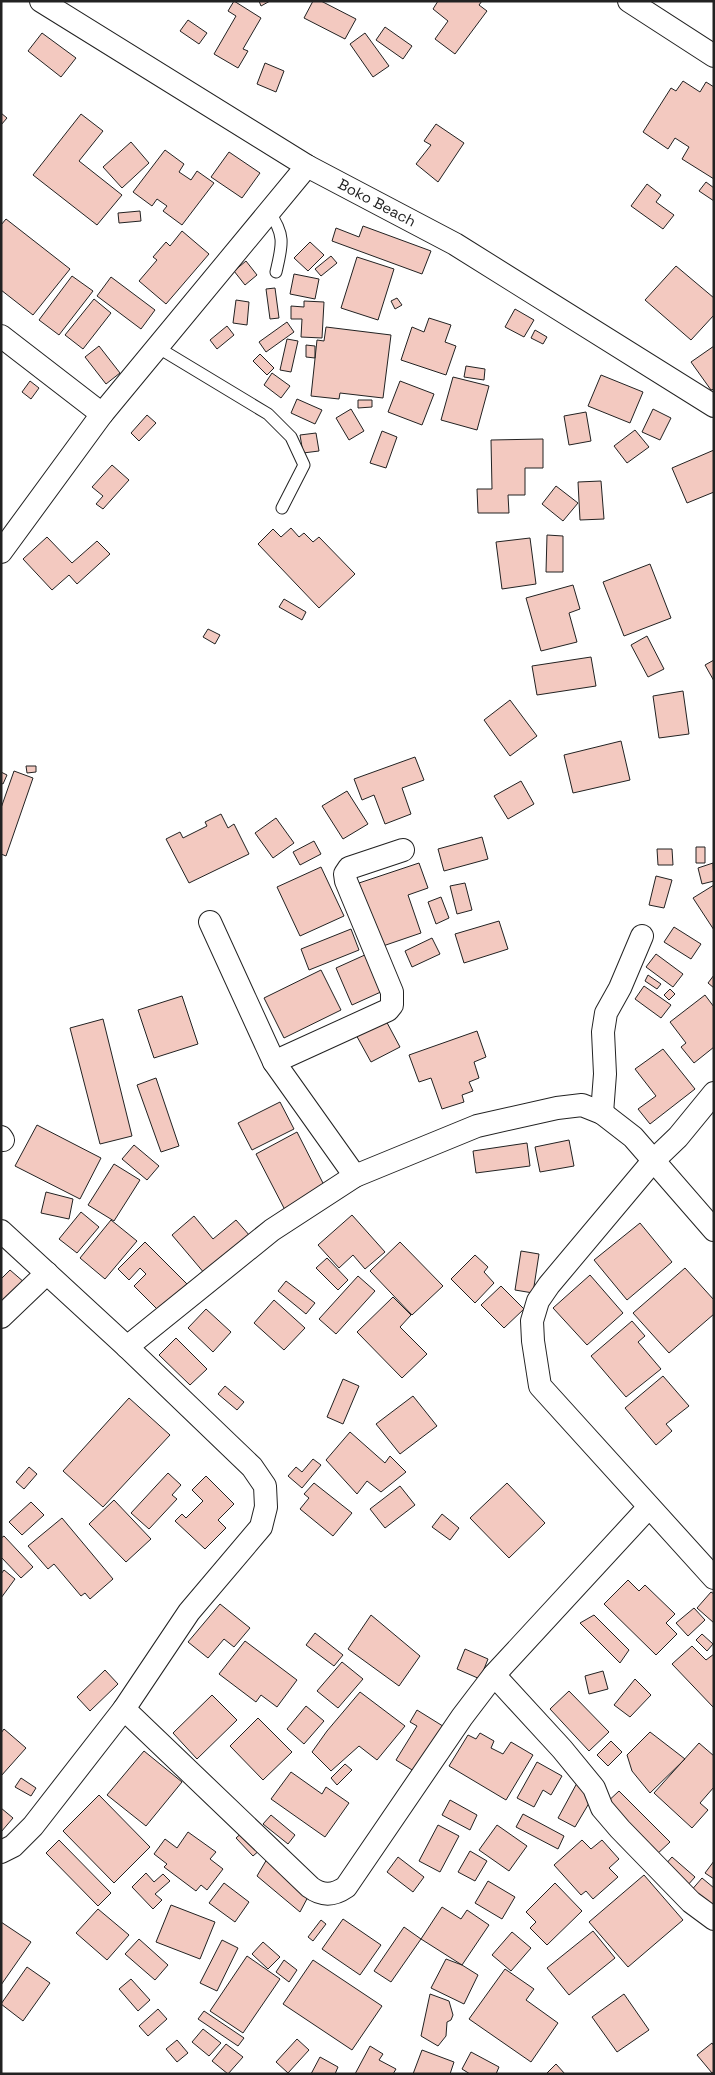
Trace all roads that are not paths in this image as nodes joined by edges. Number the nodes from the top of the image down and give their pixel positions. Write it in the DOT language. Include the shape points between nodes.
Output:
graph roads {
  1 [pos="41,1"];
  2 [pos="628,1"];
  3 [pos="714,56"];
  4 [pos="307,166"];
  5 [pos="269,212"];
  6 [pos="276,272"];
  7 [pos="1,336"];
  8 [pos="157,347"];
  9 [pos="714,406"];
  10 [pos="102,414"];
  11 [pos="282,508"];
  12 [pos="1,552"];
  13 [pos="403,850"];
  14 [pos="210,922"];
  15 [pos="642,936"];
  16 [pos="274,1062"];
  17 [pos="714,1093"];
  18 [pos="602,1113"];
  19 [pos="653,1161"];
  20 [pos="355,1176"];
  21 [pos="714,1230"];
  22 [pos="1,1231"];
  23 [pos="47,1272"];
  24 [pos="1,1317"];
  25 [pos="126,1347"];
  26 [pos="649,1507"];
  27 [pos="714,1578"];
  28 [pos="494,1676"];
  29 [pos="124,1709"];
  30 [pos="1,1852"];
  31 [pos="714,1919"];
  1 -- 4 [label="street, Boko Beach"];
  2 -- 3 [label="street"];
  4 -- 5 [label="street"];
  4 -- 9 [label="street, Boko Beach" via="455,244"];
  5 -- 6 [label="lane" via="277,223 282,242"];
  5 -- 8 [label="street"];
  7 -- 10 [label="street"];
  8 -- 10 [label="street"];
  8 -- 11 [label="lane" via="268,414 291,437 304,465"];
  10 -- 12 [label="street"];
  13 -- 16 [label="street" via="349,868 345,874 392,992 392,1005 388,1010"];
  14 -- 16 [label="street"];
  15 -- 18 [label="street" via="606,1013"];
  16 -- 20 [label="street"];
  17 -- 19 [label="street" via="678,1137"];
  18 -- 19 [label="street" via="633,1137"];
  18 -- 20 [label="street" via="582,1105 477,1126"];
  19 -- 21 [label="street"];
  19 -- 26 [label="street" via="550,1285 538,1301 532,1320 540,1386"];
  20 -- 25 [label="street" via="272,1230"];
  22 -- 23 [label="street"];
  23 -- 24 [label="street"];
  23 -- 25 [label="street"];
  25 -- 29 [label="street" via="252,1467 264,1486 266,1507 261,1527 189,1612"];
  26 -- 27 [label="street"];
  26 -- 28 [label="street"];
  28 -- 29 [label="street" via="462,1717 346,1887 331,1894 310,1887"];
  28 -- 31 [label="street" via="594,1788 602,1808 620,1829 691,1902"];
  29 -- 30 [label="street" via="33,1826 13,1846"];
}
